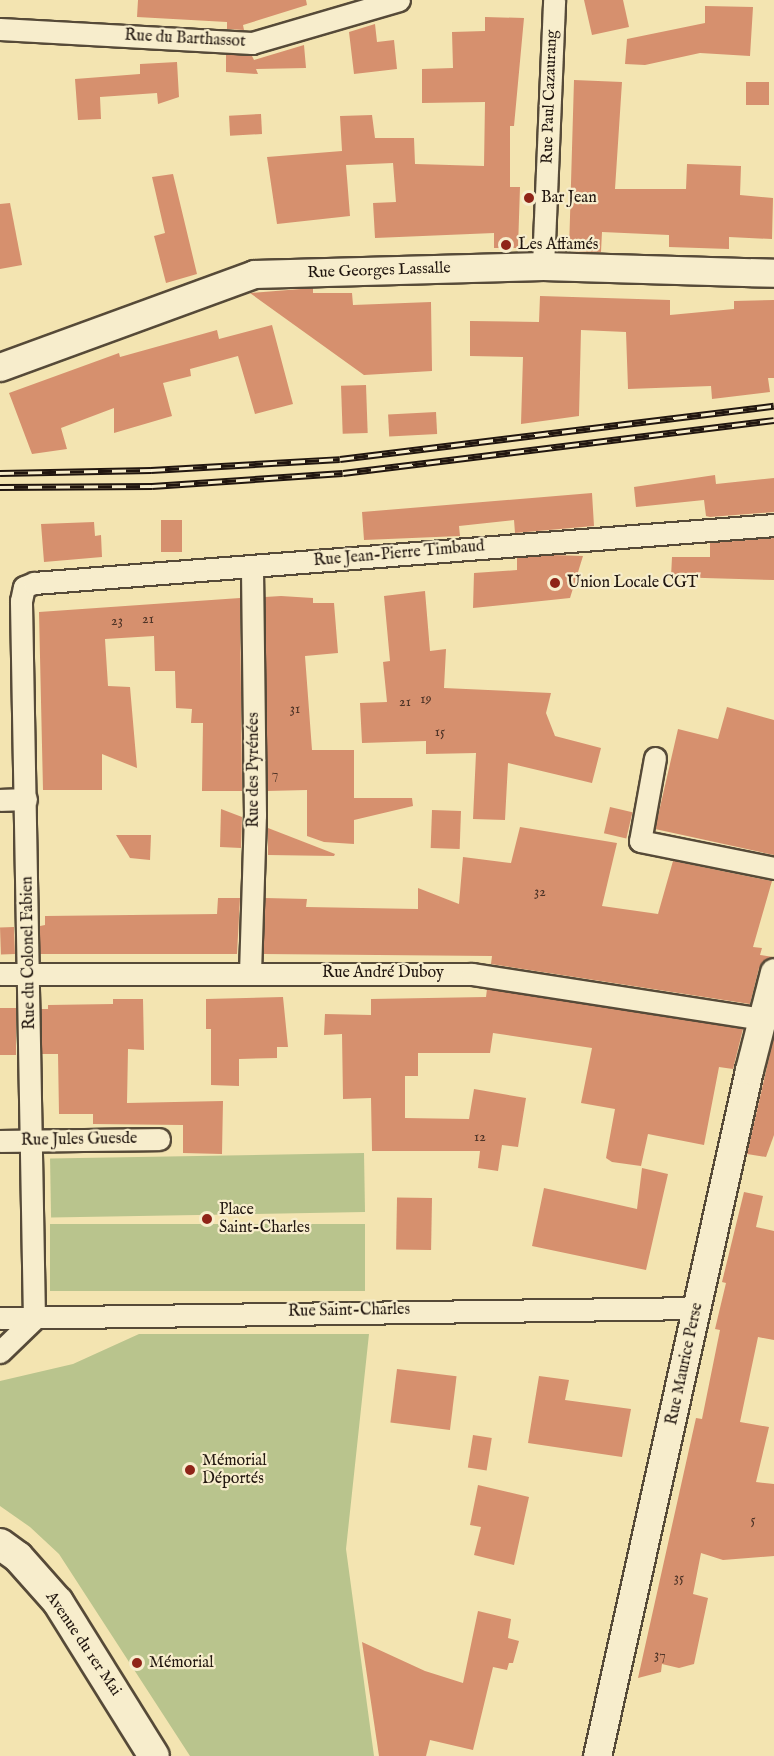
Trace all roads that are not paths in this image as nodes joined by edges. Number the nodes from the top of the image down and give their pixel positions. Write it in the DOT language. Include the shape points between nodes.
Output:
graph roads {
  1 [pos="399,0"];
  2 [pos="554,0"];
  3 [pos="0,29"];
  4 [pos="543,266"];
  5 [pos="774,273"];
  6 [pos="0,367"];
  7 [pos="774,525"];
  8 [pos="252,566"];
  9 [pos="24,587"];
  10 [pos="655,758"];
  11 [pos="26,799"];
  12 [pos="0,800"];
  13 [pos="774,868"];
  14 [pos="774,972"];
  15 [pos="250,973"];
  16 [pos="0,974"];
  17 [pos="29,974"];
  18 [pos="763,1019"];
  19 [pos="159,1138"];
  20 [pos="0,1141"];
  21 [pos="32,1141"];
  22 [pos="697,1308"];
  23 [pos="0,1318"];
  24 [pos="34,1318"];
  25 [pos="0,1352"];
  26 [pos="0,1544"];
  27 [pos="154,1756"];
  28 [pos="597,1756"];
  1 -- 3 [label="street, Rue du Barthassot" via="252,43"];
  2 -- 4 [label="street, Rue Paul Cazaurang"];
  4 -- 5 [label="street, Rue Georges Lassalle"];
  4 -- 6 [label="street, Rue Georges Lassalle" via="254,274"];
  7 -- 8 [label="street, Rue Jean-Pierre Timbaud"];
  8 -- 9 [label="street, Rue Jean-Pierre Timbaud" via="34,583"];
  8 -- 15 [label="street, Rue des Pyrénées" via="255,815"];
  9 -- 11 [label="street, Rue du Colonel Fabien" via="21,601"];
  10 -- 13 [label="street" via="640,841"];
  11 -- 12 [label="street"];
  11 -- 17 [label="street, Rue du Colonel Fabien"];
  14 -- 18 [label="street, Rue Maurice Perse"];
  15 -- 17 [label="street, Rue André Duboy"];
  15 -- 18 [label="street, Rue André Duboy" via="472,974"];
  16 -- 17 [label="street, Rue André Duboy"];
  17 -- 21 [label="street, Rue du Colonel Fabien"];
  18 -- 22 [label="street, Rue Maurice Perse"];
  19 -- 21 [label="street, Rue Jules Guesde"];
  20 -- 21 [label="street, Rue Jules Guesde"];
  21 -- 24 [label="street, Rue du Colonel Fabien"];
  22 -- 24 [label="street, Rue Saint-Charles" via="152,1313"];
  22 -- 28 [label="street, Rue Maurice Perse"];
  23 -- 24 [label="street, Rue Saint-Charles"];
  24 -- 25 [label="street"];
  26 -- 27 [label="main road, Avenue du 1er Mai" via="18,1557 58,1602"];
}
